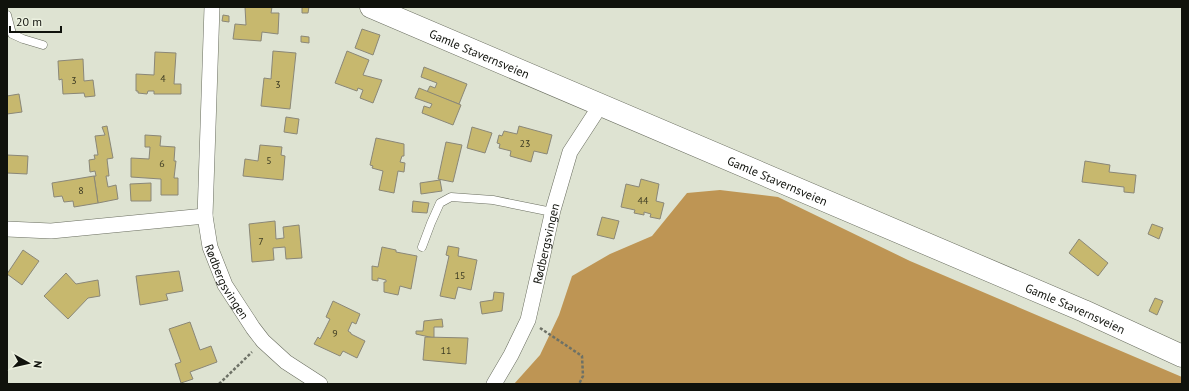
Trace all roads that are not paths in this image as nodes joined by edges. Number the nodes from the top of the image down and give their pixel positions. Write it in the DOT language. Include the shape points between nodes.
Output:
graph roads {
  1 [pos="212,7"];
  2 [pos="371,7"];
  3 [pos="7,15"];
  4 [pos="43,45"];
  5 [pos="600,106"];
  6 [pos="552,212"];
  7 [pos="205,216"];
  8 [pos="7,229"];
  9 [pos="422,247"];
  10 [pos="1182,356"];
  11 [pos="320,384"];
  12 [pos="494,384"];
  1 -- 7 [label="street, Rødbergsvingen"];
  2 -- 5 [label="street, Gamle Stavernsveien"];
  3 -- 4 [label="lane" via="12,34"];
  5 -- 6 [label="street, Rødbergsvingen" via="570,152"];
  5 -- 10 [label="street, Gamle Stavernsveien" via="1084,311"];
  6 -- 9 [label="lane" via="493,200 451,196 440,203"];
  6 -- 12 [label="street, Rødbergsvingen" via="528,320"];
  7 -- 8 [label="street" via="51,231"];
  7 -- 11 [label="street, Rødbergsvingen" via="210,246 224,285 263,341 286,362"];
}
